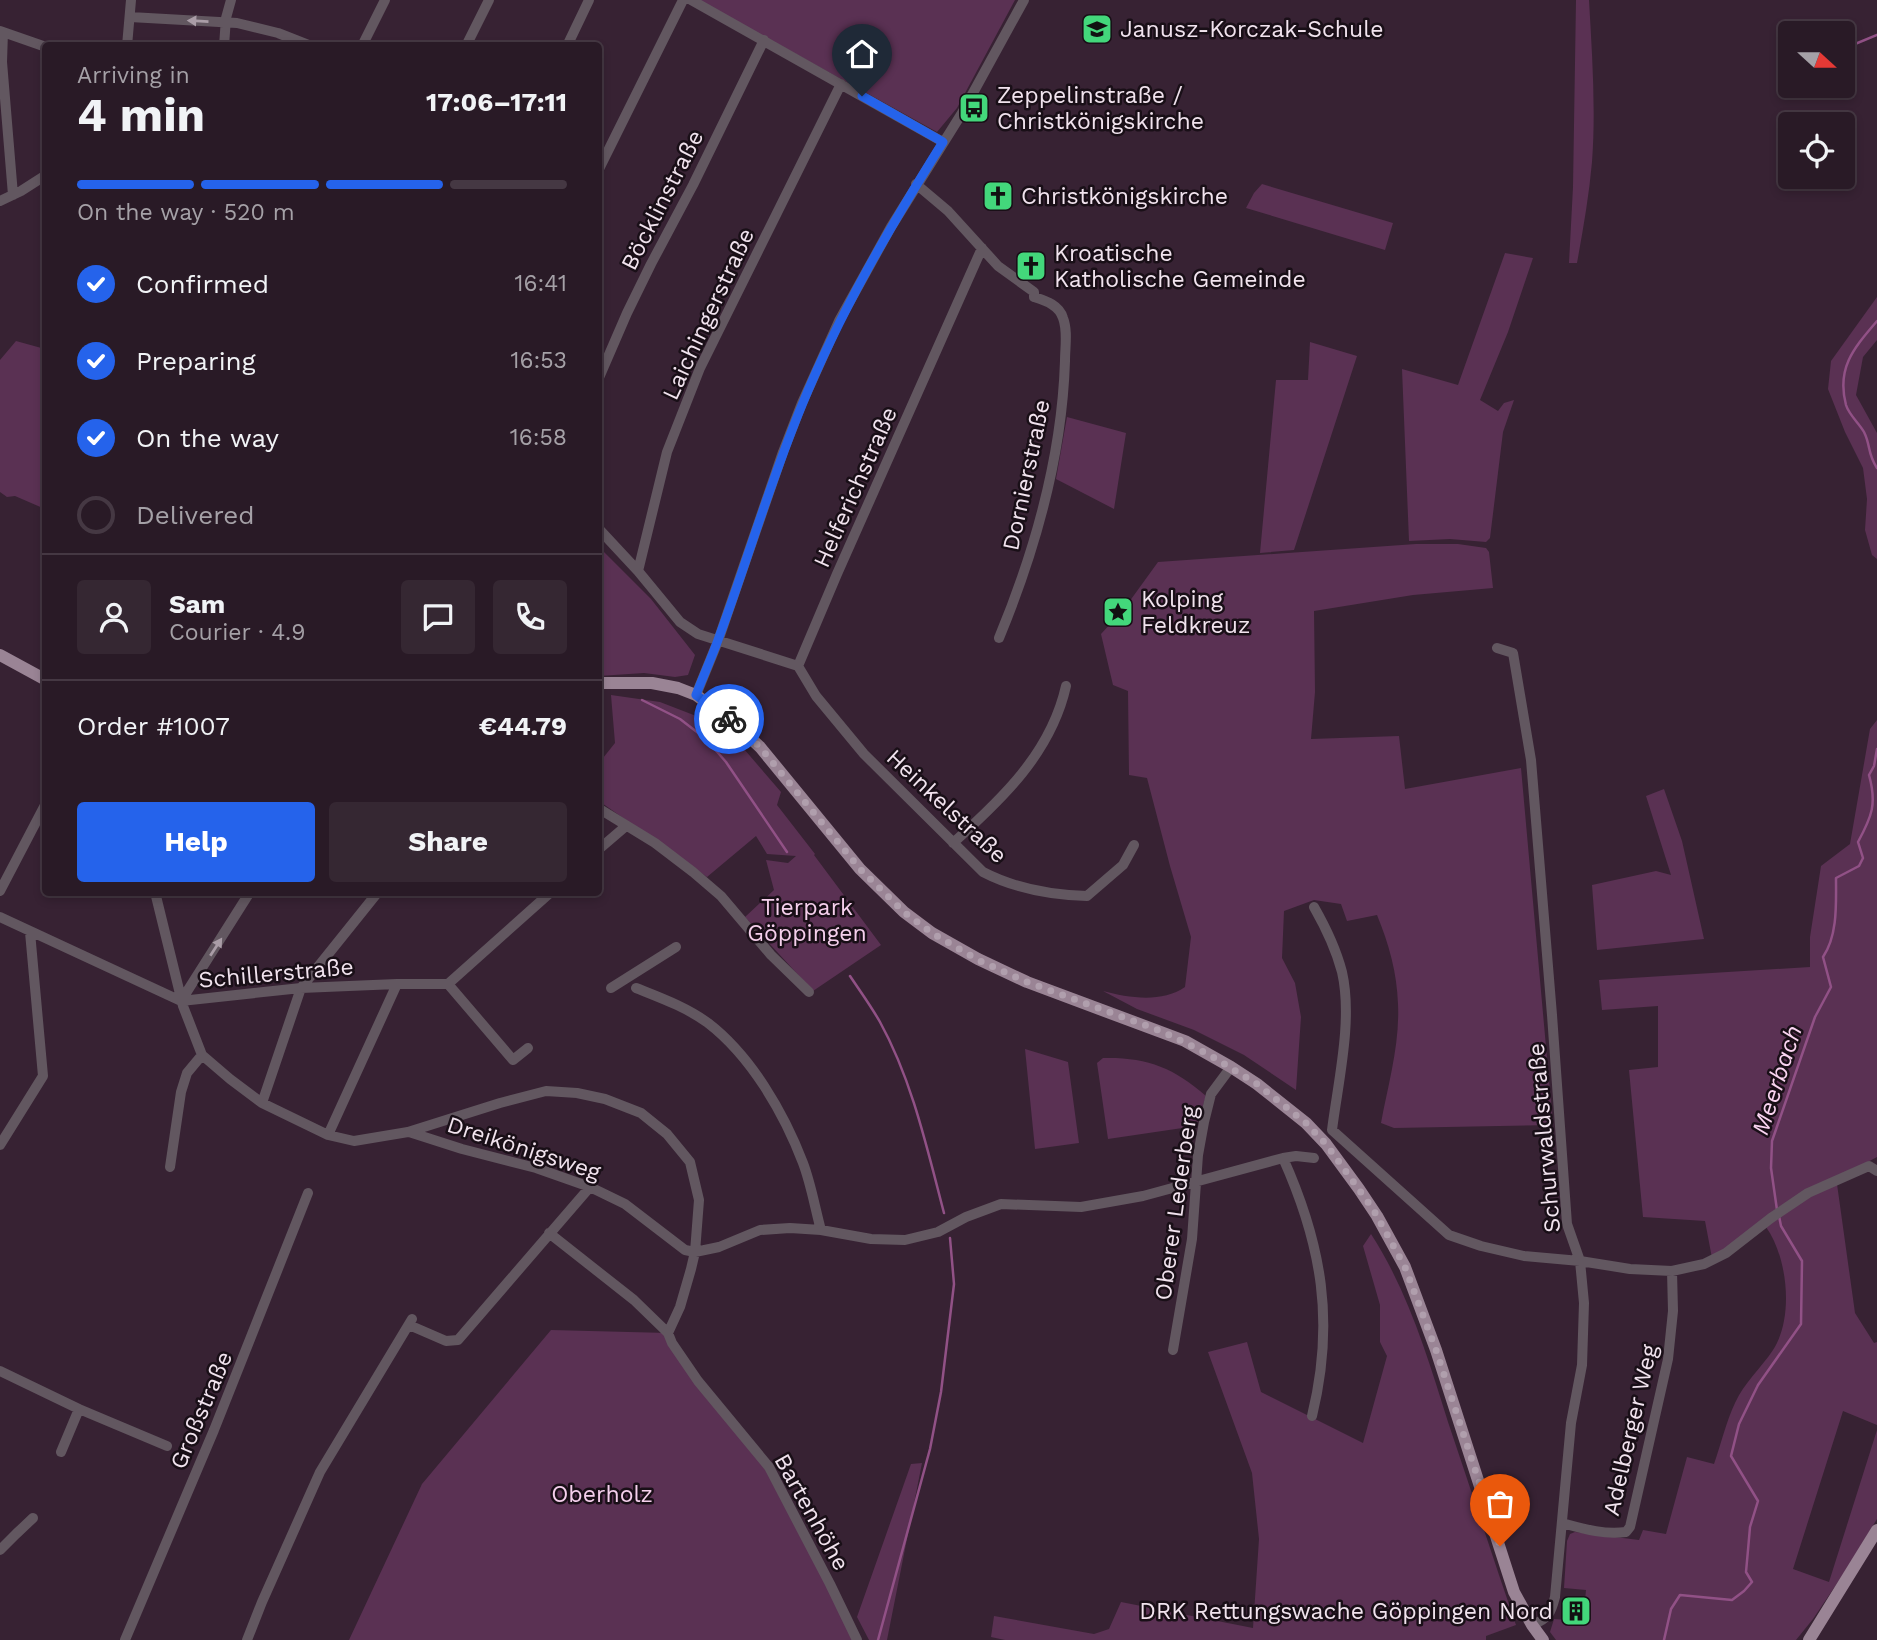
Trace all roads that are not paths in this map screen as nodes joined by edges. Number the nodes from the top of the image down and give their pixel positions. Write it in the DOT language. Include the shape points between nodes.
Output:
graph roads {
  1 [pos="131,0"];
  2 [pos="231,0"];
  3 [pos="385,0"];
  4 [pos="489,0"];
  5 [pos="589,0"];
  6 [pos="683,0"];
  7 [pos="691,0"];
  8 [pos="1024,0"];
  9 [pos="130,17"];
  10 [pos="226,22"];
  11 [pos="1,31"];
  12 [pos="764,40"];
  13 [pos="127,42"];
  14 [pos="224,42"];
  15 [pos="301,42"];
  16 [pos="364,42"];
  17 [pos="468,42"];
  18 [pos="569,42"];
  19 [pos="42,46"];
  20 [pos="842,84"];
  21 [pos="943,142"];
  22 [pos="602,163"];
  23 [pos="42,177"];
  24 [pos="916,184"];
  25 [pos="13,195"];
  26 [pos="0,201"];
  27 [pos="982,248"];
  28 [pos="602,371"];
  29 [pos="602,532"];
  30 [pos="638,571"];
  31 [pos="999,638"];
  32 [pos="718,641"];
  33 [pos="1497,649"];
  34 [pos="0,655"];
  35 [pos="798,666"];
  36 [pos="42,678"];
  37 [pos="602,683"];
  38 [pos="1066,686"];
  39 [pos="696,695"];
  40 [pos="42,811"];
  41 [pos="602,811"];
  42 [pos="626,826"];
  43 [pos="953,843"];
  44 [pos="1134,845"];
  45 [pos="602,847"];
  46 [pos="0,891"];
  47 [pos="156,896"];
  48 [pos="247,896"];
  49 [pos="375,896"];
  50 [pos="547,896"];
  51 [pos="1314,907"];
  52 [pos="0,917"];
  53 [pos="30,932"];
  54 [pos="676,947"];
  55 [pos="397,984"];
  56 [pos="448,984"];
  57 [pos="301,988"];
  58 [pos="611,988"];
  59 [pos="636,988"];
  60 [pos="809,992"];
  61 [pos="181,1000"];
  62 [pos="528,1048"];
  63 [pos="202,1055"];
  64 [pos="1231,1067"];
  65 [pos="262,1103"];
  66 [pos="408,1132"];
  67 [pos="328,1136"];
  68 [pos="0,1145"];
  69 [pos="1283,1158"];
  70 [pos="1314,1158"];
  71 [pos="1874,1166"];
  72 [pos="170,1167"];
  73 [pos="1197,1183"];
  74 [pos="590,1187"];
  75 [pos="309,1194"];
  76 [pos="821,1230"];
  77 [pos="549,1233"];
  78 [pos="695,1252"];
  79 [pos="1580,1261"];
  80 [pos="1672,1271"];
  81 [pos="670,1338"];
  82 [pos="1173,1350"];
  83 [pos="0,1371"];
  84 [pos="79,1409"];
  85 [pos="1312,1416"];
  86 [pos="167,1446"];
  87 [pos="61,1452"];
  88 [pos="33,1518"];
  89 [pos="1562,1523"];
  90 [pos="1877,1530"];
  91 [pos="0,1550"];
  92 [pos="1532,1625"];
  93 [pos="125,1640"];
  94 [pos="247,1640"];
  95 [pos="857,1640"];
  96 [pos="1543,1640"];
  97 [pos="1809,1640"];
  1 -- 9 [label="street"];
  2 -- 10 [label="street"];
  3 -- 16 [label="street"];
  4 -- 17 [label="street"];
  5 -- 18 [label="street"];
  6 -- 22 [label="street"];
  7 -- 12 [label="street"];
  8 -- 21 [label="street"];
  10 -- 9 [label="street, one-way"];
  9 -- 13 [label="street"];
  10 -- 14 [label="street"];
  10 -- 15 [label="street"];
  11 -- 19 [label="street"];
  11 -- 25 [label="street"];
  12 -- 20 [label="street"];
  12 -- 28 [label="street, Böcklinstraße"];
  20 -- 21 [label="street"];
  20 -- 30 [label="street, Laichingerstraße" via="699,368 667,452"];
  21 -- 24 [label="street"];
  23 -- 25 [label="street"];
  24 -- 27 [label="street"];
  24 -- 32 [label="street" via="839,321 802,403"];
  25 -- 26 [label="street"];
  27 -- 31 [label="street, Dornierstraße" via="1034,292 1034,297 1052,304 1063,316 1066,331 1064,396 1053,461 1037,531"];
  27 -- 35 [label="street, Helferichstraße"];
  29 -- 30 [label="street"];
  30 -- 32 [label="street" via="680,622"];
  32 -- 35 [label="street"];
  32 -- 39 [label="street"];
  33 -- 79 [label="street, Schurwaldstraße" via="1513,653 1528,738 1567,1224"];
  34 -- 36 [label="main road"];
  35 -- 43 [label="street, Heinkelstraße" via="816,696 864,754"];
  37 -- 39 [label="main road" via="652,683"];
  38 -- 43 [label="street" via="1057,718 1031,763 998,802"];
  39 -- 64 [label="main road" via="760,747 860,869 932,933 1027,982 1185,1041"];
  40 -- 46 [label="street"];
  41 -- 42 [label="street"];
  42 -- 45 [label="street"];
  42 -- 60 [label="street" via="655,843 721,896"];
  43 -- 44 [label="street, Heinkelstraße" via="982,872 1001,881 1087,896 1123,865"];
  47 -- 61 [label="street"];
  61 -- 48 [label="street, one-way"];
  49 -- 57 [label="street"];
  50 -- 56 [label="street"];
  51 -- 79 [label="street" via="1337,955 1345,995 1332,1130 1449,1235 1524,1256"];
  52 -- 53 [label="street, Schillerstraße"];
  53 -- 61 [label="street, Schillerstraße"];
  53 -- 68 [label="street" via="43,1076"];
  54 -- 58 [label="street"];
  55 -- 56 [label="street, Schillerstraße"];
  55 -- 57 [label="street, Schillerstraße"];
  55 -- 67 [label="street"];
  56 -- 62 [label="street" via="513,1060"];
  57 -- 61 [label="street, Schillerstraße"];
  57 -- 65 [label="street"];
  59 -- 76 [label="street" via="708,1023 757,1074 803,1163"];
  61 -- 63 [label="street"];
  63 -- 65 [label="street"];
  63 -- 72 [label="street" via="187,1073 181,1091"];
  64 -- 73 [label="street, Oberer Lederberg" via="1211,1094"];
  64 -- 92 [label="main road" via="1306,1123 1336,1157 1405,1267 1514,1592"];
  65 -- 67 [label="street"];
  66 -- 67 [label="street" via="354,1141"];
  66 -- 74 [label="street, Dreikönigsweg"];
  66 -- 78 [label="street" via="547,1091 605,1099 641,1114 667,1134 690,1162 699,1200"];
  69 -- 70 [label="street"];
  69 -- 73 [label="street"];
  69 -- 85 [label="street" via="1312,1233 1322,1283 1323,1364"];
  71 -- 80 [label="street" via="1808,1193 1726,1253"];
  73 -- 76 [label="street" via="1081,1207 1001,1204 937,1232 905,1240"];
  73 -- 82 [label="street, Oberer Lederberg"];
  74 -- 77 [label="street"];
  74 -- 78 [label="street, Dreikönigsweg" via="625,1204 685,1250"];
  75 -- 93 [label="street, Großstraße"];
  76 -- 78 [label="street" via="760,1230"];
  77 -- 81 [label="street, Bartenhöhe" via="634,1300"];
  77 -- 94 [label="street" via="458,1340 446,1341 411,1322 320,1472"];
  78 -- 81 [label="street"];
  79 -- 80 [label="street"];
  79 -- 89 [label="street, Schurwaldstraße" via="1582,1364"];
  80 -- 89 [label="street, Adelberger Weg" via="1668,1359 1630,1527 1613,1534"];
  81 -- 95 [label="street, Bartenhöhe" via="698,1381 769,1467"];
  83 -- 84 [label="street"];
  84 -- 86 [label="street"];
  84 -- 87 [label="street"];
  88 -- 91 [label="street"];
  89 -- 92 [label="street, Schurwaldstraße" via="1552,1608 1543,1621"];
  90 -- 97 [label="main road"];
  92 -- 96 [label="main road"];
}
